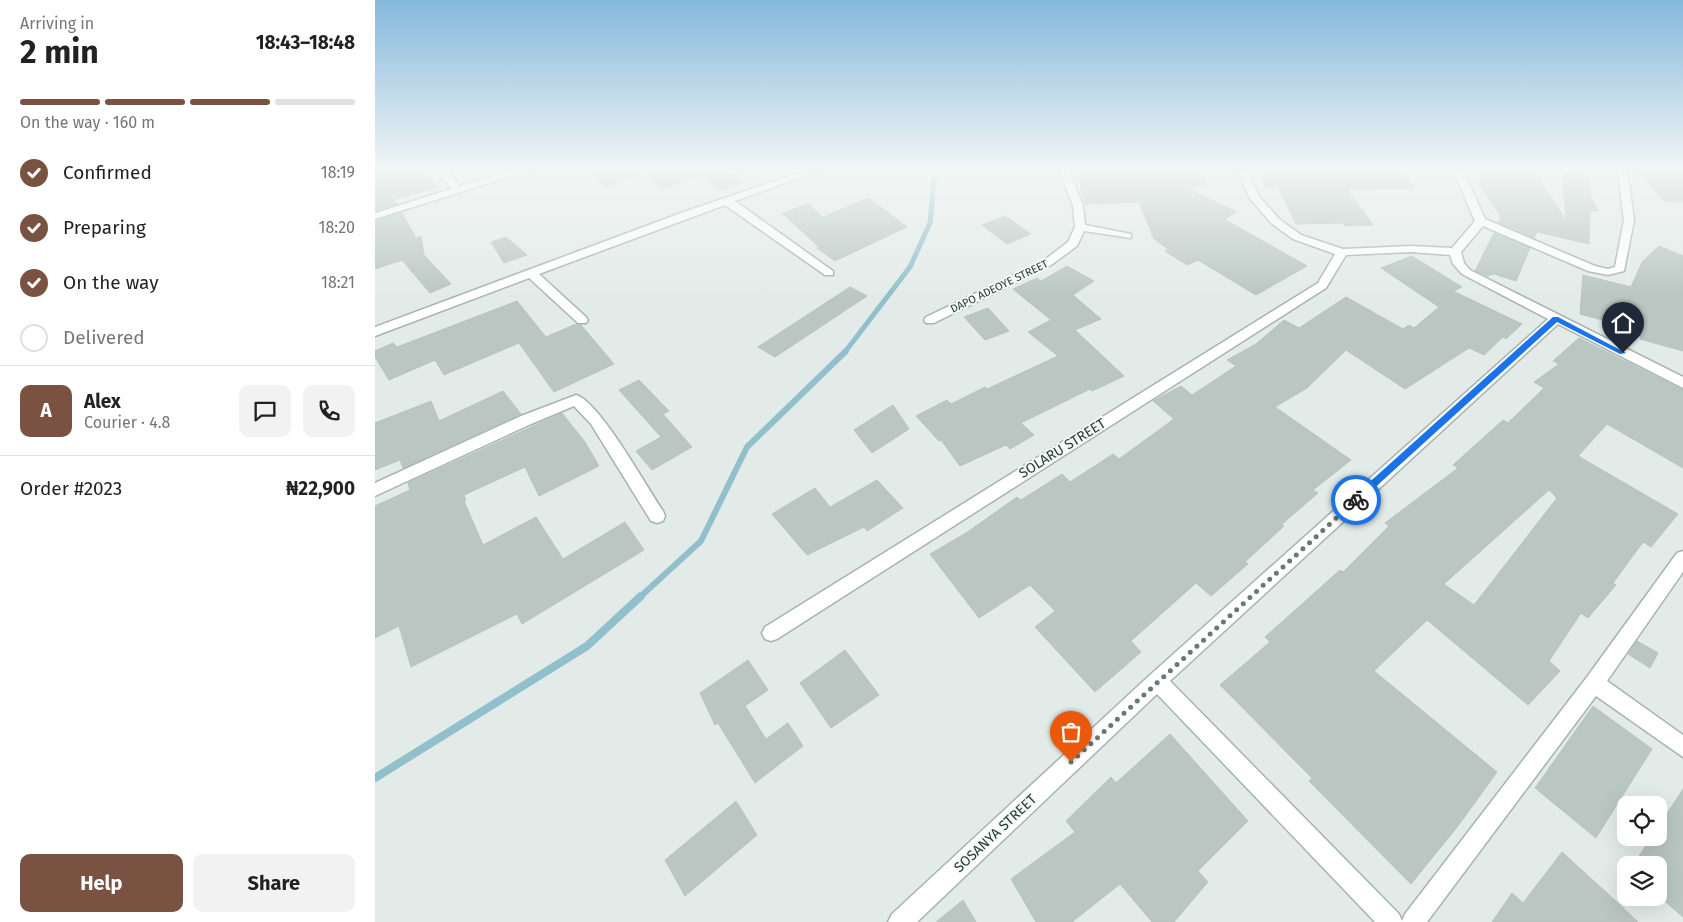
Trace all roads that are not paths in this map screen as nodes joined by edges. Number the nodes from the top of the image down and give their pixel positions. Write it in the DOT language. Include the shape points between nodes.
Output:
graph roads {
  1 [pos="391,211"];
  2 [pos="700,211"];
  3 [pos="741,211"];
  4 [pos="1079,211"];
  5 [pos="1267,211"];
  6 [pos="1476,211"];
  7 [pos="1628,211"];
  8 [pos="375,216"];
  9 [pos="1481,221"];
  10 [pos="1081,227"];
  11 [pos="1127,236"];
  12 [pos="1342,252"];
  13 [pos="1455,252"];
  14 [pos="530,273"];
  15 [pos="829,273"];
  16 [pos="1556,319"];
  17 [pos="582,320"];
  18 [pos="930,320"];
  19 [pos="375,332"];
  20 [pos="1683,383"];
  21 [pos="375,490"];
  22 [pos="657,516"];
  23 [pos="1683,558"];
  24 [pos="771,633"];
  25 [pos="1157,681"];
  26 [pos="1594,683"];
  27 [pos="1683,747"];
  28 [pos="900,922"];
  29 [pos="1391,922"];
  30 [pos="1413,922"];
  1 -- 8 [label="street"];
  2 -- 14 [label="street"];
  3 -- 15 [label="street"];
  4 -- 10 [label="street"];
  5 -- 12 [label="street" via="1297,237"];
  6 -- 9 [label="street"];
  7 -- 9 [label="street" via="1620,269 1608,272 1592,269"];
  9 -- 13 [label="street"];
  10 -- 11 [label="street"];
  10 -- 18 [label="street, DAPO ADEOYE STREET" via="1073,244 1047,263"];
  12 -- 13 [label="street" via="1411,249"];
  12 -- 24 [label="street, SOLARU STREET" via="1322,285"];
  13 -- 16 [label="street" via="1466,272"];
  14 -- 17 [label="street"];
  14 -- 19 [label="street"];
  16 -- 20 [label="street"];
  16 -- 25 [label="street, SOSANYA STREET"];
  21 -- 22 [label="street" via="576,400 596,420"];
  23 -- 26 [label="street"];
  25 -- 28 [label="street, SOSANYA STREET"];
  25 -- 29 [label="street"];
  26 -- 27 [label="street"];
  26 -- 30 [label="street"];
}
